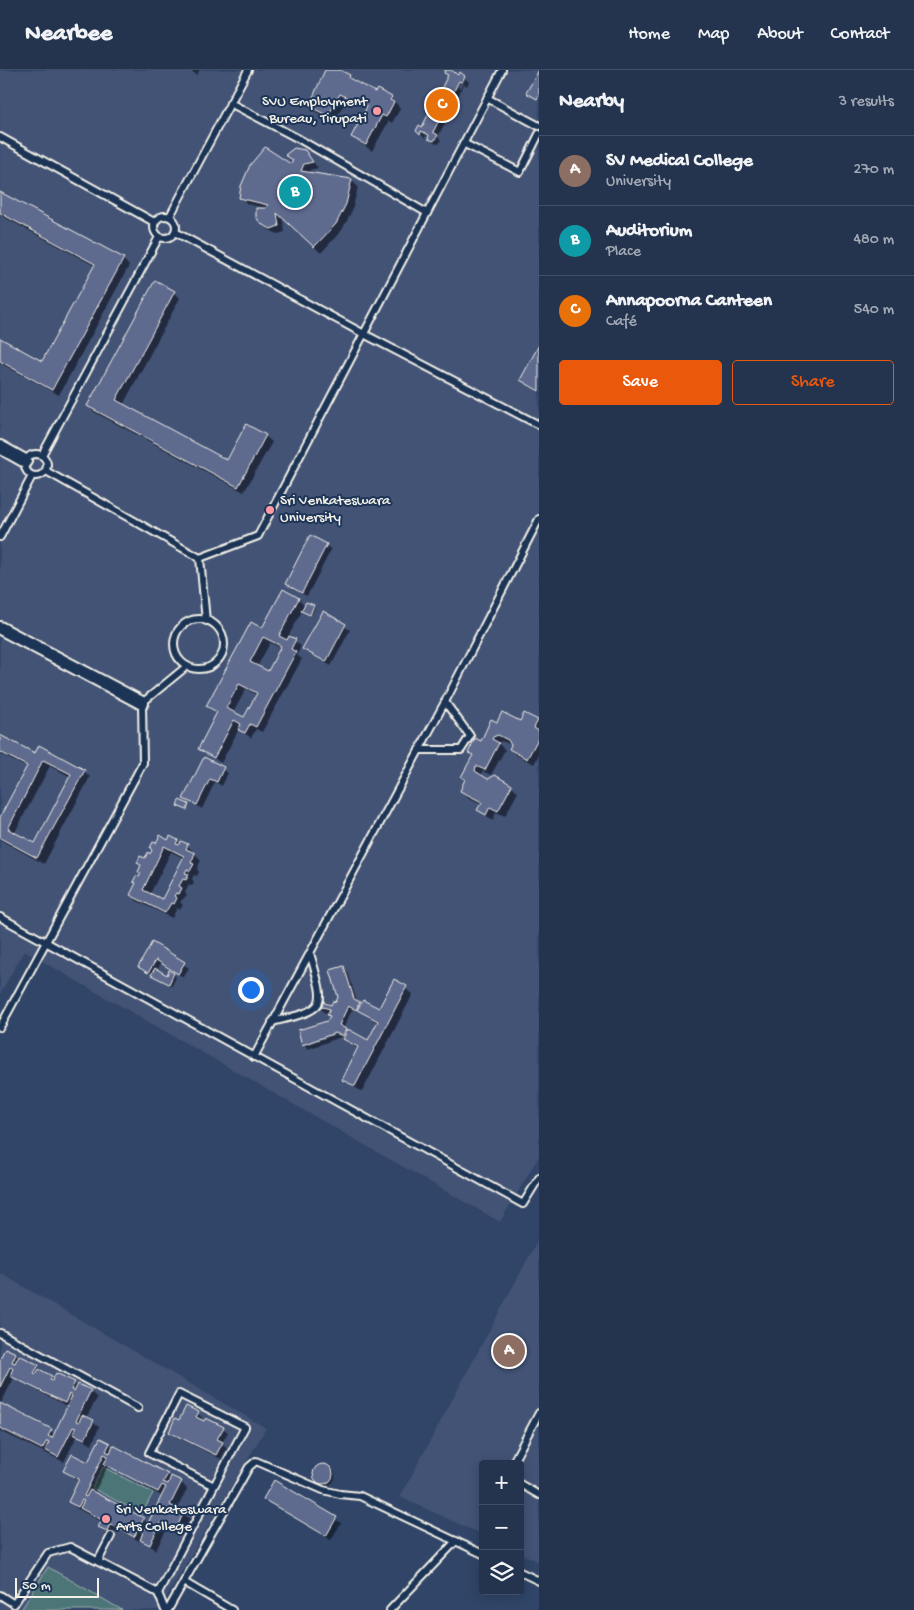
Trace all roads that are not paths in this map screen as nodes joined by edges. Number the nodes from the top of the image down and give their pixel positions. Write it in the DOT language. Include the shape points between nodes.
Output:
graph roads {
  1 [pos="248,70"];
  2 [pos="502,70"];
  3 [pos="487,98"];
  4 [pos="230,103"];
  5 [pos="539,126"];
  6 [pos="539,134"];
  7 [pos="0,137"];
  8 [pos="463,144"];
  9 [pos="427,214"];
  10 [pos="170,216"];
  11 [pos="154,222"];
  12 [pos="175,232"];
  13 [pos="160,237"];
  14 [pos="364,334"];
  15 [pos="539,425"];
  16 [pos="0,447"];
  17 [pos="42,455"];
  18 [pos="25,461"];
  19 [pos="46,471"];
  20 [pos="32,476"];
  21 [pos="539,519"];
  22 [pos="0,537"];
  23 [pos="200,558"];
  24 [pos="206,621"];
  25 [pos="0,628"];
  26 [pos="187,666"];
  27 [pos="445,702"];
  28 [pos="142,703"];
  29 [pos="419,750"];
  30 [pos="0,917"];
  31 [pos="45,941"];
  32 [pos="310,953"];
  33 [pos="272,1022"];
  34 [pos="0,1027"];
  35 [pos="254,1057"];
  36 [pos="538,1182"];
  37 [pos="0,1333"];
  38 [pos="138,1408"];
  39 [pos="539,1413"];
  40 [pos="514,1460"];
  41 [pos="214,1486"];
  42 [pos="524,1486"];
  43 [pos="539,1495"];
  44 [pos="111,1536"];
  45 [pos="456,1541"];
  46 [pos="479,1552"];
  47 [pos="98,1561"];
  48 [pos="524,1574"];
  49 [pos="539,1581"];
  50 [pos="184,1582"];
  51 [pos="158,1592"];
  52 [pos="0,1595"];
  53 [pos="12,1607"];
  54 [pos="166,1610"];
  55 [pos="232,1610"];
  56 [pos="390,1610"];
  1 -- 4 [label="lane"];
  2 -- 3 [label="lane"];
  3 -- 5 [label="lane"];
  3 -- 8 [label="lane"];
  4 -- 9 [label="lane" via="299,138"];
  4 -- 10 [label="lane"];
  6 -- 8 [label="lane" via="520,172"];
  7 -- 11 [label="lane"];
  8 -- 9 [label="lane"];
  9 -- 14 [label="lane"];
  10 -- 11 [label="lane" via="160,216"];
  10 -- 12 [label="lane" via="176,223"];
  11 -- 13 [label="lane" via="154,232"];
  12 -- 13 [label="lane" via="167,238"];
  12 -- 14 [label="lane"];
  13 -- 17 [label="lane"];
  14 -- 15 [label="lane"];
  14 -- 23 [label="lane" via="258,536"];
  16 -- 18 [label="street"];
  17 -- 18 [label="lane" via="32,454"];
  17 -- 19 [label="lane" via="47,462"];
  18 -- 20 [label="lane" via="25,470"];
  19 -- 20 [label="lane"];
  19 -- 23 [label="lane"];
  20 -- 22 [label="lane"];
  21 -- 27 [label="lane"];
  23 -- 24 [label="lane"];
  24 -- 26 [label="lane" via="183,625 174,639 176,655"];
  24 -- 26 [label="lane" via="219,630 223,638 222,654 203,669"];
  25 -- 28 [label="street"];
  26 -- 28 [label="lane"];
  27 -- 29 [label="lane"];
  27 -- 29 [label="lane" via="470,736 461,750"];
  28 -- 31 [label="lane" via="143,763"];
  29 -- 32 [label="lane"];
  30 -- 31 [label="lane"];
  31 -- 34 [label="lane"];
  31 -- 35 [label="lane"];
  32 -- 33 [label="lane"];
  32 -- 33 [label="lane" via="322,992 319,1003 311,1012"];
  33 -- 35 [label="lane"];
  35 -- 36 [label="lane" via="524,1204"];
  37 -- 38 [label="lane"];
  39 -- 40 [label="lane"];
  41 -- 41 [label="lane" via="244,1427 179,1394 149,1453"];
  41 -- 51 [label="lane"];
  42 -- 43 [label="lane"];
  44 -- 47 [label="lane"];
  45 -- 46 [label="lane"];
  45 -- 50 [label="lane" via="360,1496 323,1490 256,1461 249,1467"];
  45 -- 56 [label="lane"];
  47 -- 51 [label="lane"];
  47 -- 53 [label="lane" via="70,1547 48,1553"];
  48 -- 49 [label="lane"];
  50 -- 54 [label="lane"];
  50 -- 55 [label="lane"];
  51 -- 54 [label="lane"];
  52 -- 53 [label="lane"];
}
